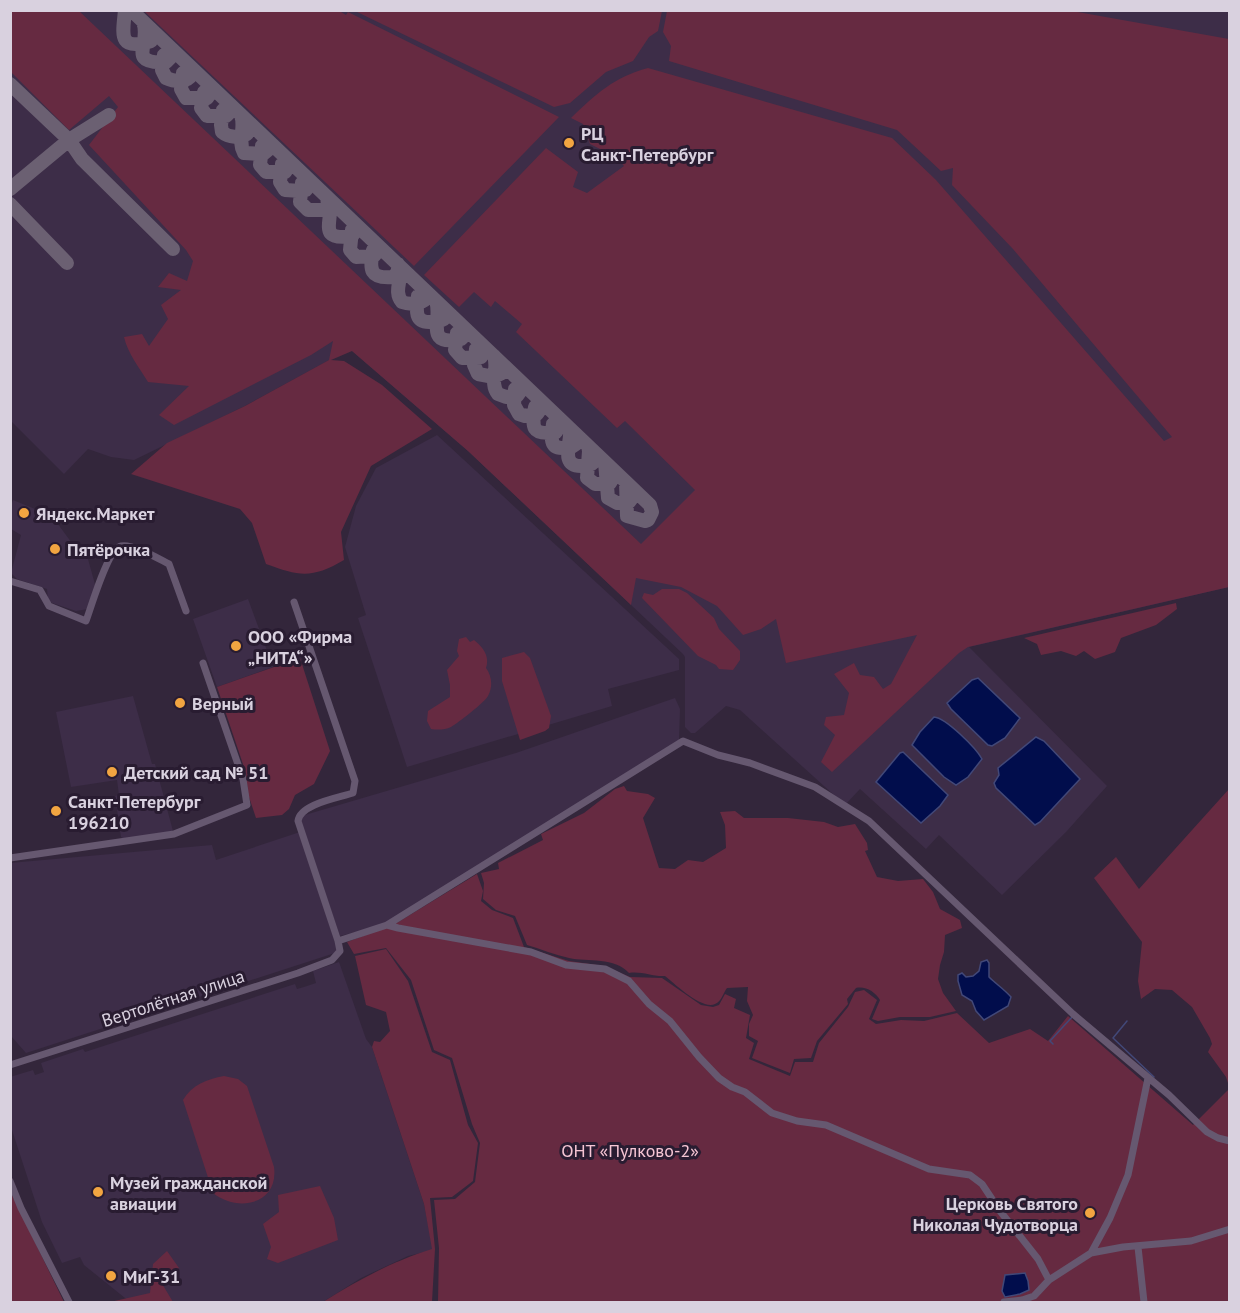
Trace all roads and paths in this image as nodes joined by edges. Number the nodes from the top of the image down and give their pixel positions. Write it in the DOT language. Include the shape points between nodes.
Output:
graph roads {
  1 [pos="10,581"];
  2 [pos="294,602"];
  3 [pos="186,611"];
  4 [pos="203,663"];
  5 [pos="10,858"];
  6 [pos="387,925"];
  7 [pos="338,941"];
  8 [pos="10,1065"];
  9 [pos="1148,1078"];
  10 [pos="1230,1141"];
  11 [pos="10,1181"];
  12 [pos="1230,1229"];
  13 [pos="1138,1246"];
  14 [pos="1091,1253"];
  15 [pos="1049,1280"];
  16 [pos="69,1302"];
  17 [pos="1004,1302"];
  18 [pos="1144,1302"];
  1 -- 3 [label="street" via="40,590 50,606 87,621 108,562 116,549 131,547 169,564"];
  2 -- 7 [label="street" via="355,782 352,793 309,807 298,821"];
  4 -- 5 [label="street" via="243,778 247,805 174,834"];
  6 -- 7 [label="street"];
  6 -- 9 [label="street" via="683,741 815,787 869,821 1073,1014"];
  6 -- 15 [label="street" via="531,952 566,965 605,969 629,981 719,1078 772,1113 826,1125 928,1169 970,1175 982,1184"];
  7 -- 8 [label="street, Вертолётная улица" via="340,951 332,960 298,973"];
  9 -- 10 [label="street" via="1207,1131"];
  9 -- 14 [label="street" via="1128,1175"];
  11 -- 16 [label="street"];
  12 -- 13 [label="street" via="1191,1241"];
  13 -- 14 [label="street"];
  13 -- 18 [label="street"];
  14 -- 15 [label="street"];
  15 -- 17 [label="street" via="1034,1296"];
}
